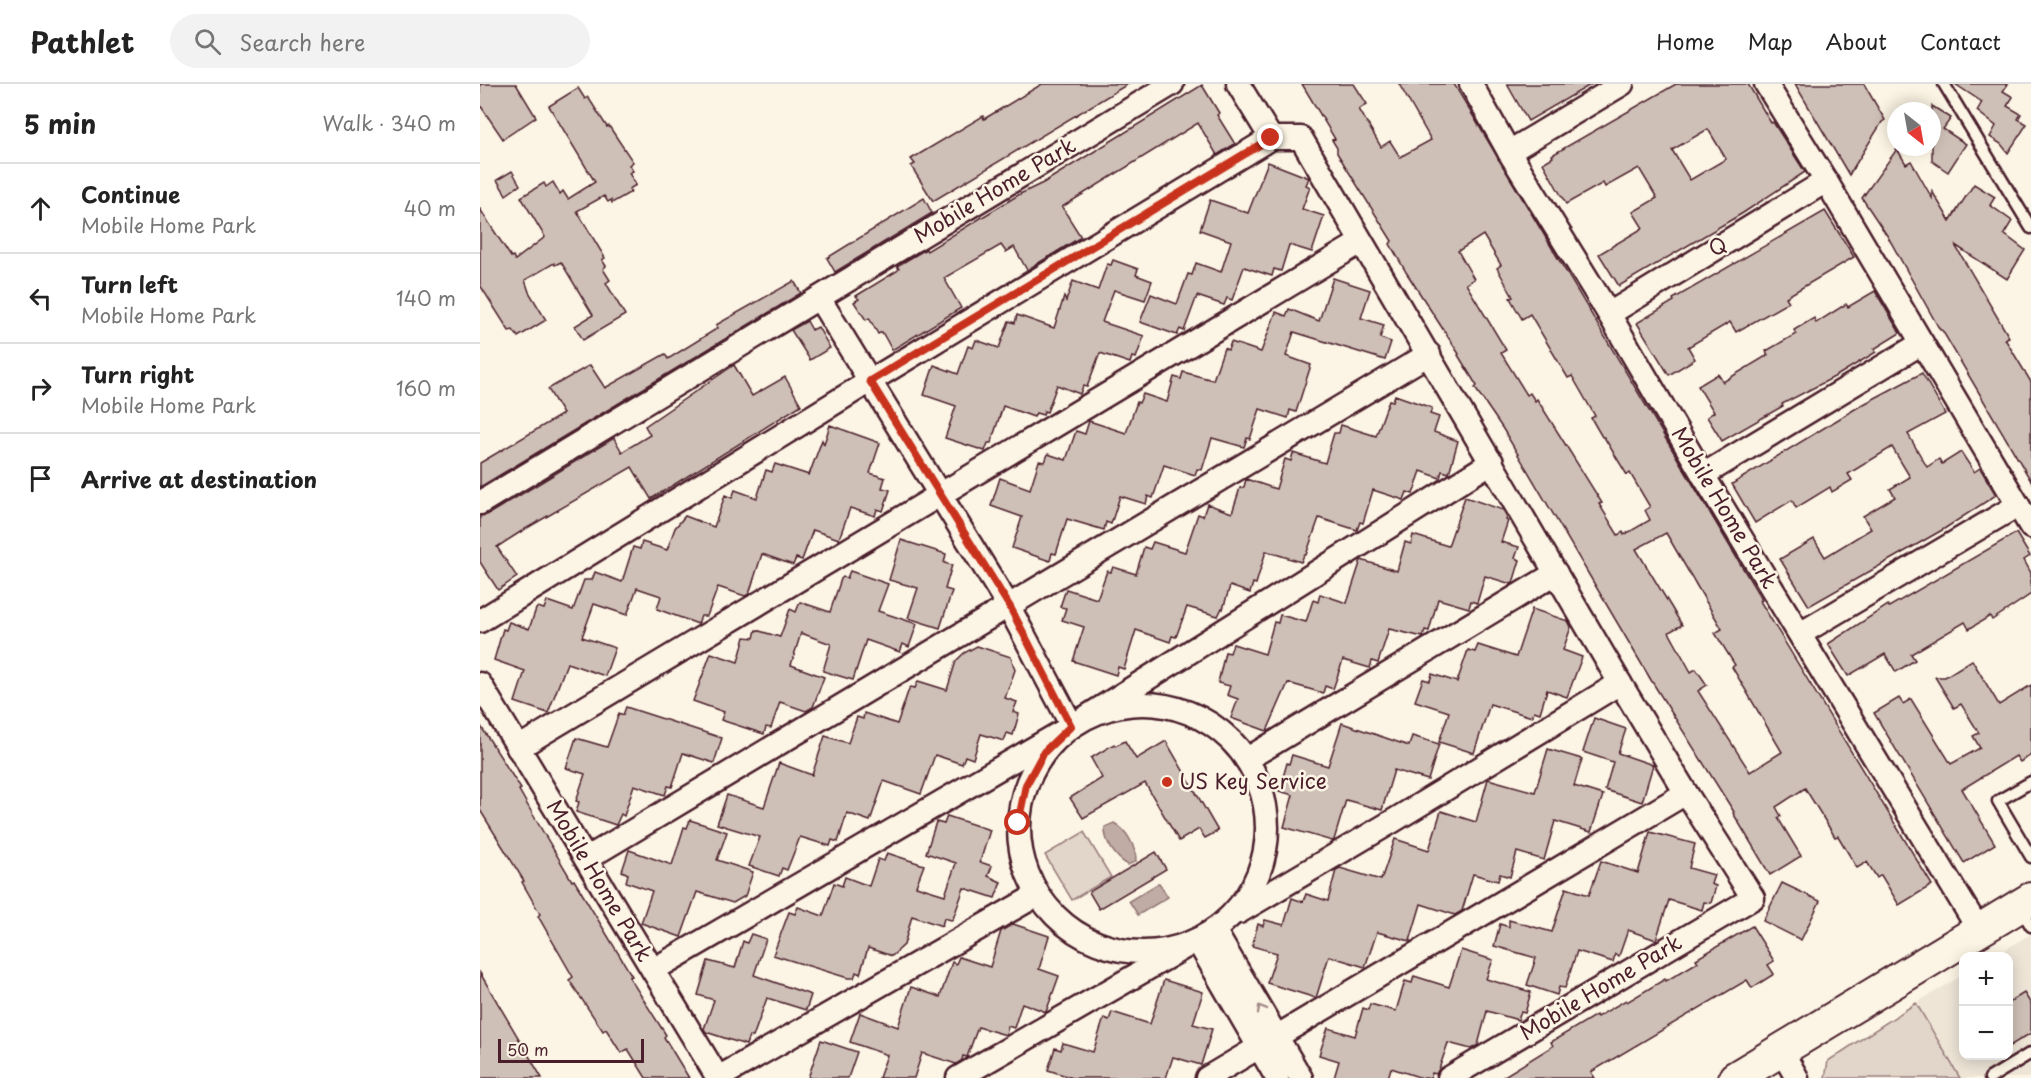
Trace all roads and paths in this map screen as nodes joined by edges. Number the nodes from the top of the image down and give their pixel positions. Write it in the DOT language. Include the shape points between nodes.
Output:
graph roads {
  1 [pos="1172,84"];
  2 [pos="1238,84"];
  3 [pos="1471,84"];
  4 [pos="1622,84"];
  5 [pos="1766,84"];
  6 [pos="1944,84"];
  7 [pos="1271,138"];
  8 [pos="1509,152"];
  9 [pos="1826,181"];
  10 [pos="2031,228"];
  11 [pos="1361,242"];
  12 [pos="819,298"];
  13 [pos="1609,314"];
  14 [pos="1922,343"];
  15 [pos="1429,354"];
  16 [pos="870,381"];
  17 [pos="1492,462"];
  18 [pos="1703,475"];
  19 [pos="940,494"];
  20 [pos="480,504"];
  21 [pos="2018,505"];
  22 [pos="2031,527"];
  23 [pos="1556,573"];
  24 [pos="1010,607"];
  25 [pos="480,620"];
  26 [pos="1800,634"];
  27 [pos="1620,683"];
  28 [pos="480,684"];
  29 [pos="1071,726"];
  30 [pos="518,748"];
  31 [pos="1247,759"];
  32 [pos="2031,782"];
  33 [pos="1686,793"];
  34 [pos="2031,857"];
  35 [pos="586,859"];
  36 [pos="1037,895"];
  37 [pos="2027,910"];
  38 [pos="1214,929"];
  39 [pos="1979,930"];
  40 [pos="653,970"];
  41 [pos="1268,1042"];
  42 [pos="1781,1050"];
  43 [pos="2031,1053"];
  44 [pos="718,1078"];
  45 [pos="958,1078"];
  46 [pos="1207,1078"];
  47 [pos="1277,1078"];
  48 [pos="1301,1078"];
  49 [pos="1449,1078"];
  50 [pos="1735,1078"];
  51 [pos="1797,1078"];
  52 [pos="1990,1078"];
  1 -- 12 [label="street, Mobile Home Park"];
  2 -- 7 [label="street"];
  3 -- 8 [label="street, Mobile Home Park"];
  4 -- 8 [label="street"];
  5 -- 9 [label="street"];
  6 -- 10 [label="lane"];
  7 -- 11 [label="street" via="1300,138"];
  7 -- 16 [label="street"];
  8 -- 13 [label="street, Mobile Home Park"];
  9 -- 13 [label="street, Q"];
  9 -- 14 [label="street"];
  11 -- 15 [label="street"];
  11 -- 19 [label="street"];
  12 -- 16 [label="street"];
  12 -- 20 [label="street, Mobile Home Park"];
  13 -- 18 [label="street, Mobile Home Park"];
  14 -- 18 [label="street"];
  14 -- 21 [label="street"];
  15 -- 17 [label="street"];
  15 -- 24 [label="street"];
  16 -- 19 [label="street"];
  16 -- 25 [label="street"];
  17 -- 23 [label="street"];
  17 -- 29 [label="street"];
  18 -- 26 [label="street, Mobile Home Park"];
  19 -- 24 [label="street"];
  19 -- 30 [label="street"];
  21 -- 22 [label="street"];
  21 -- 26 [label="street"];
  23 -- 27 [label="street"];
  23 -- 31 [label="street"];
  24 -- 29 [label="street"];
  24 -- 35 [label="street"];
  26 -- 39 [label="street, Mobile Home Park"];
  27 -- 33 [label="street"];
  27 -- 38 [label="street"];
  28 -- 30 [label="street, Mobile Home Park"];
  29 -- 31 [label="street" via="1107,708 1147,703 1186,710 1220,730"];
  29 -- 36 [label="street" via="1044,752 1026,785 1020,813 1022,860"];
  29 -- 40 [label="street"];
  30 -- 35 [label="street, Mobile Home Park"];
  31 -- 38 [label="street" via="1264,798 1267,841 1255,882"];
  32 -- 34 [label="lane" via="1998,801"];
  33 -- 41 [label="street"];
  33 -- 49 [label="street, Mobile Home Park" via="1753,898"];
  35 -- 40 [label="street, Mobile Home Park"];
  36 -- 38 [label="street" via="1061,922 1092,942 1126,952 1162,951"];
  36 -- 44 [label="street"];
  37 -- 39 [label="main road"];
  38 -- 41 [label="street"];
  38 -- 45 [label="street"];
  39 -- 42 [label="main road"];
  40 -- 44 [label="street, Mobile Home Park"];
  41 -- 46 [label="street"];
  41 -- 47 [label="street"];
  41 -- 48 [label="street"];
  42 -- 50 [label="main road"];
  42 -- 51 [label="street"];
  43 -- 52 [label="lane"];
}
